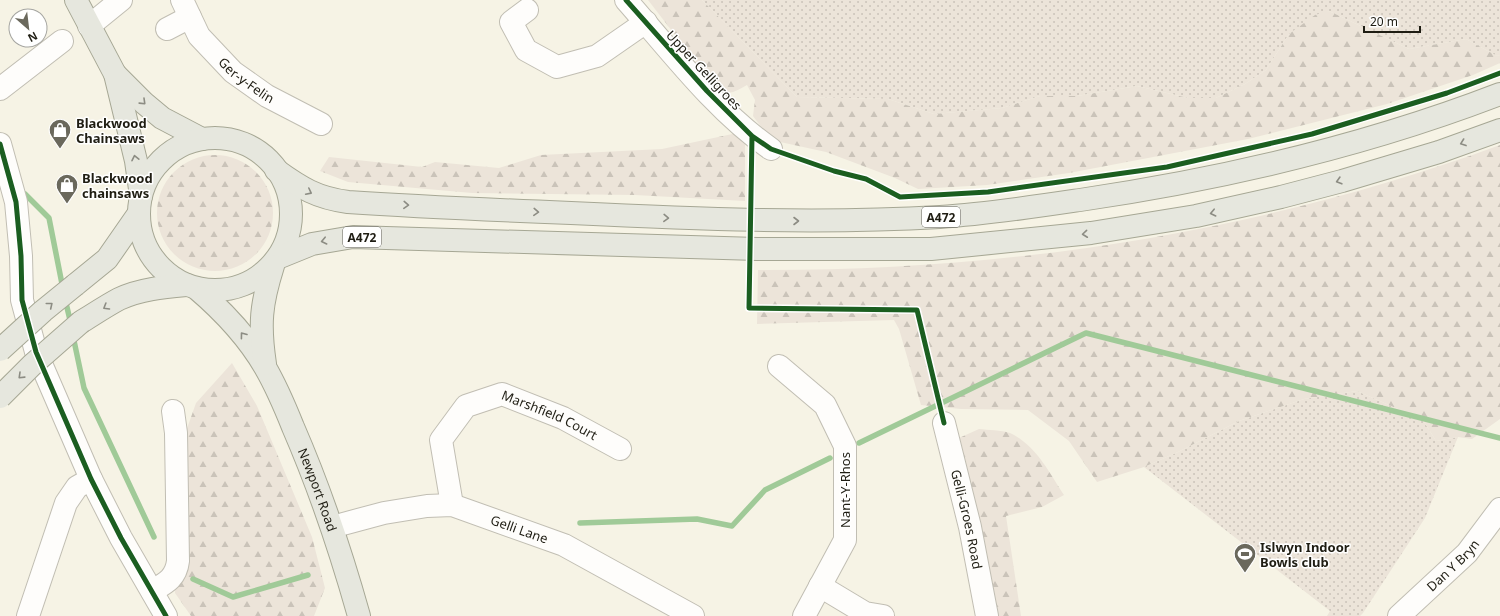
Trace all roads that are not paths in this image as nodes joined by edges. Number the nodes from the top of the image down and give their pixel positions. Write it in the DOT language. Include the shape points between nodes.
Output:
graph roads {
  1 [pos="76,0"];
  2 [pos="121,0"];
  3 [pos="626,0"];
  4 [pos="527,10"];
  5 [pos="190,18"];
  6 [pos="646,22"];
  7 [pos="89,26"];
  8 [pos="167,29"];
  9 [pos="62,41"];
  10 [pos="116,74"];
  11 [pos="0,89"];
  12 [pos="1500,94"];
  13 [pos="321,124"];
  14 [pos="1500,130"];
  15 [pos="202,139"];
  16 [pos="0,144"];
  17 [pos="771,150"];
  18 [pos="276,170"];
  19 [pos="140,205"];
  20 [pos="276,261"];
  21 [pos="191,286"];
  22 [pos="0,350"];
  23 [pos="779,366"];
  24 [pos="265,367"];
  25 [pos="0,397"];
  26 [pos="173,411"];
  27 [pos="944,422"];
  28 [pos="620,449"];
  29 [pos="91,479"];
  30 [pos="452,505"];
  31 [pos="1500,509"];
  32 [pos="332,527"];
  33 [pos="820,586"];
  34 [pos="152,591"];
  35 [pos="686,614"];
  36 [pos="28,616"];
  37 [pos="166,616"];
  38 [pos="359,616"];
  39 [pos="804,616"];
  40 [pos="883,616"];
  41 [pos="987,616"];
  42 [pos="1399,616"];
  1 -- 7 [label="main road"];
  2 -- 7 [label="street"];
  3 -- 6 [label="street, Upper Gelligroes"];
  4 -- 6 [label="street" via="511,22 526,50 557,67 597,56"];
  5 -- 8 [label="street, Ger-y-Felin"];
  5 -- 13 [label="street, Ger-y-Felin" via="233,72 267,96"];
  6 -- 17 [label="street, Upper Gelligroes" via="707,91 752,136"];
  7 -- 10 [label="main road"];
  9 -- 11 [label="street"];
  10 -- 15 [label="main road, one-way" via="158,115"];
  19 -- 10 [label="main road, one-way" via="136,161"];
  18 -- 12 [label="main road, A472, one-way" via="316,196 367,204 723,220 941,217 1101,197 1255,168 1372,138"];
  14 -- 20 [label="main road, A472, one-way" via="1439,152 1281,197 1196,216 1083,234 931,249 757,249 353,237 312,244"];
  15 -- 18 [label="main road" via="215,138 240,143 259,153"];
  15 -- 19 [label="main road" via="180,147 164,158 150,174"];
  16 -- 29 [label="street" via="16,202 22,300 36,352"];
  18 -- 20 [label="main road, Newport Road" via="288,192 290,204 289,231"];
  19 -- 21 [label="main road" via="144,239 154,258 169,275"];
  22 -- 19 [label="main road, one-way, bridge" via="107,259"];
  20 -- 21 [label="main road" via="254,280 232,288 208,289"];
  20 -- 24 [label="main road, Newport Road" via="261,308 260,329"];
  24 -- 21 [label="main road, Newport Road, one-way" via="228,317"];
  21 -- 25 [label="main road, one-way, bridge" via="158,288 119,299 81,322"];
  23 -- 33 [label="street, Nant-Y-Rhos" via="825,405 845,446 845,540"];
  24 -- 32 [label="main road, Newport Road" via="301,446"];
  26 -- 34 [label="street" via="176,433 178,561 173,576"];
  27 -- 41 [label="street, Gelli-Groes Road" via="970,527"];
  28 -- 30 [label="street, Marshfield Court" via="563,418 502,394 466,406 441,440"];
  29 -- 34 [label="street"];
  29 -- 36 [label="street" via="77,487 66,503"];
  30 -- 32 [label="street, Gelli Lane" via="384,513"];
  30 -- 35 [label="street, Gelli Lane" via="564,545"];
  31 -- 42 [label="street, Dan Y Bryn" via="1467,553"];
  32 -- 38 [label="main road, Newport Road"];
  33 -- 39 [label="street, Nant-Y-Rhos"];
  33 -- 40 [label="street" via="865,613"];
  34 -- 37 [label="street"];
}
